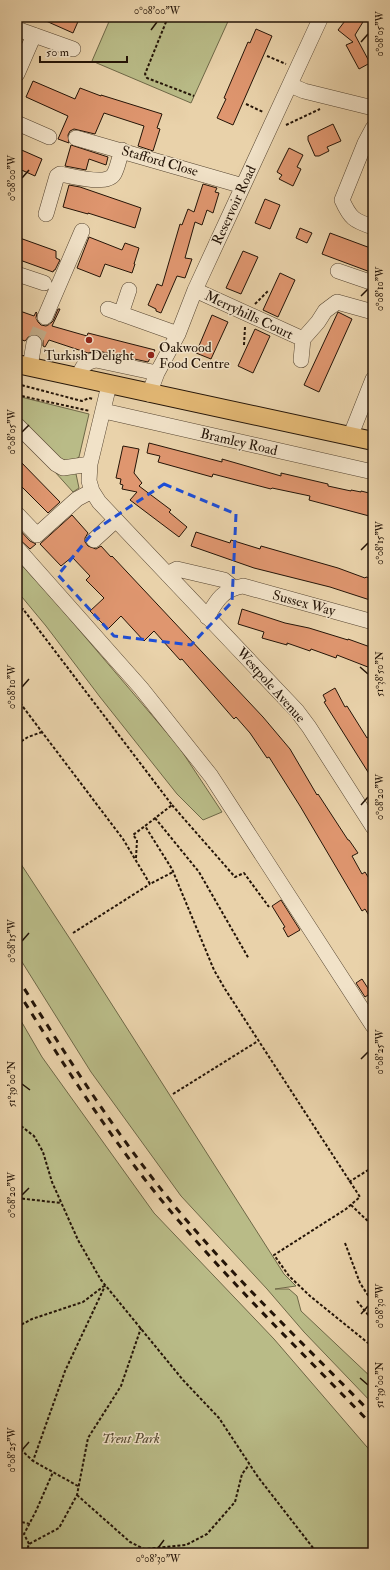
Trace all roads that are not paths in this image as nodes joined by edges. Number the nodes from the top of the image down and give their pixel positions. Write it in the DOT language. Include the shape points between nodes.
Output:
graph roads {
  1 [pos="321,17"];
  2 [pos="17,29"];
  3 [pos="34,35"];
  4 [pos="73,49"];
  5 [pos="17,74"];
  6 [pos="290,85"];
  7 [pos="373,108"];
  8 [pos="17,123"];
  9 [pos="373,128"];
  10 [pos="49,137"];
  11 [pos="76,138"];
  12 [pos="122,150"];
  13 [pos="243,186"];
  14 [pos="46,214"];
  15 [pos="373,228"];
  16 [pos="82,231"];
  17 [pos="338,270"];
  18 [pos="17,274"];
  19 [pos="44,283"];
  20 [pos="373,283"];
  21 [pos="129,290"];
  22 [pos="195,290"];
  23 [pos="373,312"];
  24 [pos="45,317"];
  25 [pos="178,334"];
  26 [pos="303,339"];
  27 [pos="34,344"];
  28 [pos="301,360"];
  29 [pos="23,366"];
  30 [pos="157,373"];
  31 [pos="78,378"];
  32 [pos="373,379"];
  33 [pos="109,385"];
  34 [pos="149,394"];
  35 [pos="98,412"];
  36 [pos="17,425"];
  37 [pos="350,437"];
  38 [pos="373,442"];
  39 [pos="90,464"];
  40 [pos="373,472"];
  41 [pos="92,491"];
  42 [pos="17,514"];
  43 [pos="116,520"];
  44 [pos="94,540"];
  45 [pos="17,548"];
  46 [pos="167,574"];
  47 [pos="234,588"];
  48 [pos="207,617"];
  49 [pos="373,622"];
  50 [pos="373,827"];
  51 [pos="373,1026"];
  1 -- 6 [label="street, Reservoir Road"];
  2 -- 3 [label="street"];
  3 -- 4 [label="street"];
  3 -- 5 [label="street"];
  6 -- 7 [label="street" via="304,91"];
  6 -- 13 [label="street, Reservoir Road" via="280,121"];
  8 -- 10 [label="street"];
  9 -- 15 [label="street" via="342,200 348,213 359,222"];
  11 -- 12 [label="street, Stafford Close"];
  12 -- 13 [label="street, Stafford Close"];
  12 -- 14 [label="street" via="114,174 106,180 60,174 57,176"];
  13 -- 22 [label="street, Reservoir Road"];
  16 -- 24 [label="street"];
  17 -- 20 [label="street"];
  18 -- 19 [label="street"];
  21 -- 25 [label="street" via="115,311"];
  22 -- 25 [label="street, Reservoir Road"];
  22 -- 26 [label="street, Merryhills Court"];
  23 -- 26 [label="street, Merryhills Court" via="338,302 325,311"];
  25 -- 30 [label="street, Reservoir Road"];
  26 -- 28 [label="street, Merryhills Court"];
  27 -- 29 [label="street"];
  29 -- 31 [label="main road, Bramley Road"];
  30 -- 31 [label="street" via="96,360 82,366"];
  30 -- 34 [label="street, Reservoir Road"];
  31 -- 33 [label="main road, Bramley Road"];
  32 -- 37 [label="street"];
  33 -- 34 [label="main road, Bramley Road"];
  33 -- 35 [label="street"];
  34 -- 37 [label="main road, Bramley Road"];
  35 -- 39 [label="street"];
  35 -- 40 [label="street, Bramley Road"];
  36 -- 39 [label="street" via="63,468"];
  37 -- 38 [label="main road, Bramley Road"];
  39 -- 41 [label="street" via="89,481"];
  41 -- 42 [label="street" via="76,499 37,535"];
  41 -- 43 [label="street"];
  43 -- 44 [label="street"];
  43 -- 46 [label="street"];
  45 -- 51 [label="street" via="141,688 211,776"];
  46 -- 47 [label="street, Sussex Way" via="177,570 184,571 224,580"];
  46 -- 48 [label="street, Westpole Avenue"];
  47 -- 48 [label="street" via="223,594"];
  47 -- 49 [label="street, Sussex Way" via="243,586"];
  48 -- 50 [label="street, Westpole Avenue" via="297,711"];
}
